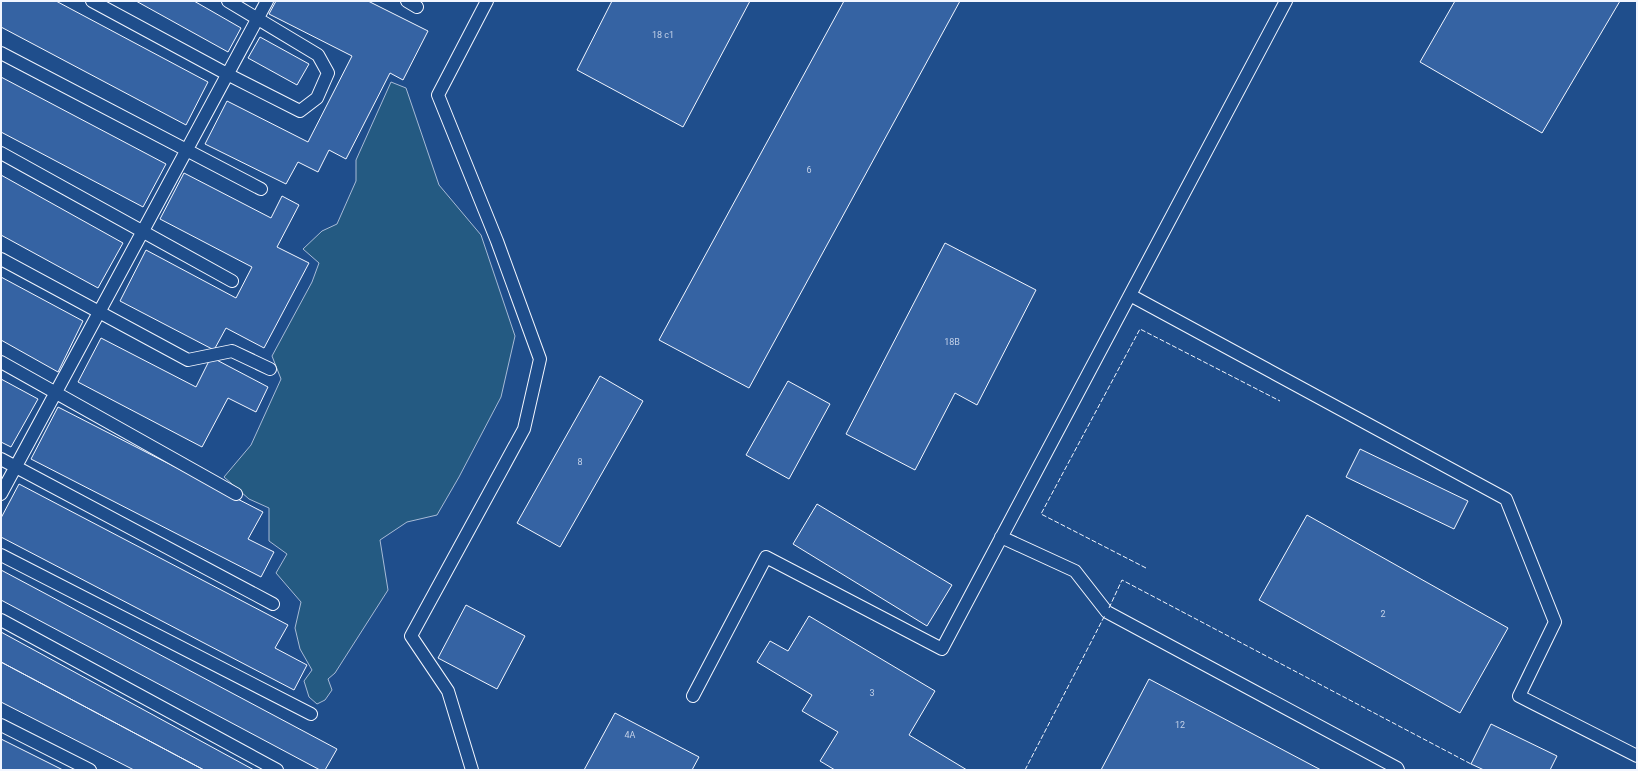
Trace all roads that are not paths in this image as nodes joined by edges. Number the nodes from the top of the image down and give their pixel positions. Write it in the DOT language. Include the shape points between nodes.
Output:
graph roads {
  1 [pos="92,1"];
  2 [pos="228,1"];
  3 [pos="267,1"];
  4 [pos="487,1"];
  5 [pos="1286,1"];
  6 [pos="258,18"];
  7 [pos="1,53"];
  8 [pos="227,74"];
  9 [pos="186,151"];
  10 [pos="1,153"];
  11 [pos="261,188"];
  12 [pos="143,231"];
  13 [pos="1,259"];
  14 [pos="232,280"];
  15 [pos="1130,295"];
  16 [pos="99,313"];
  17 [pos="1,362"];
  18 [pos="270,369"];
  19 [pos="56,393"];
  20 [pos="1,459"];
  21 [pos="16,467"];
  22 [pos="1,494"];
  23 [pos="236,494"];
  24 [pos="1001,537"];
  25 [pos="1,555"];
  26 [pos="273,604"];
  27 [pos="1,620"];
  28 [pos="693,696"];
  29 [pos="311,714"];
  30 [pos="1,725"];
  31 [pos="1637,756"];
  32 [pos="90,770"];
  33 [pos="277,770"];
  34 [pos="472,770"];
  35 [pos="1398,770"];
  1 -- 8 [label="lane"];
  2 -- 6 [label="lane"];
  3 -- 6 [label="lane"];
  4 -- 34 [label="lane" via="438,95 497,241 540,359 524,429 411,636 448,691"];
  5 -- 15 [label="lane"];
  6 -- 8 [label="lane"];
  6 -- 8 [label="lane" via="318,56 328,73 317,98 300,111"];
  7 -- 9 [label="lane"];
  8 -- 9 [label="lane"];
  9 -- 11 [label="lane"];
  9 -- 12 [label="lane"];
  10 -- 12 [label="lane"];
  12 -- 14 [label="lane"];
  12 -- 16 [label="lane"];
  13 -- 16 [label="lane"];
  15 -- 24 [label="lane"];
  15 -- 31 [label="lane" via="1506,499 1555,622 1519,696"];
  16 -- 18 [label="lane" via="188,360 232,351"];
  16 -- 19 [label="lane"];
  17 -- 19 [label="lane"];
  19 -- 21 [label="lane"];
  19 -- 23 [label="lane"];
  20 -- 21 [label="lane"];
  21 -- 22 [label="lane"];
  21 -- 26 [label="lane"];
  24 -- 28 [label="lane" via="942,649 766,557"];
  24 -- 35 [label="lane" via="1074,571 1107,612"];
  25 -- 29 [label="lane"];
  27 -- 33 [label="lane"];
  30 -- 32 [label="lane"];
}
